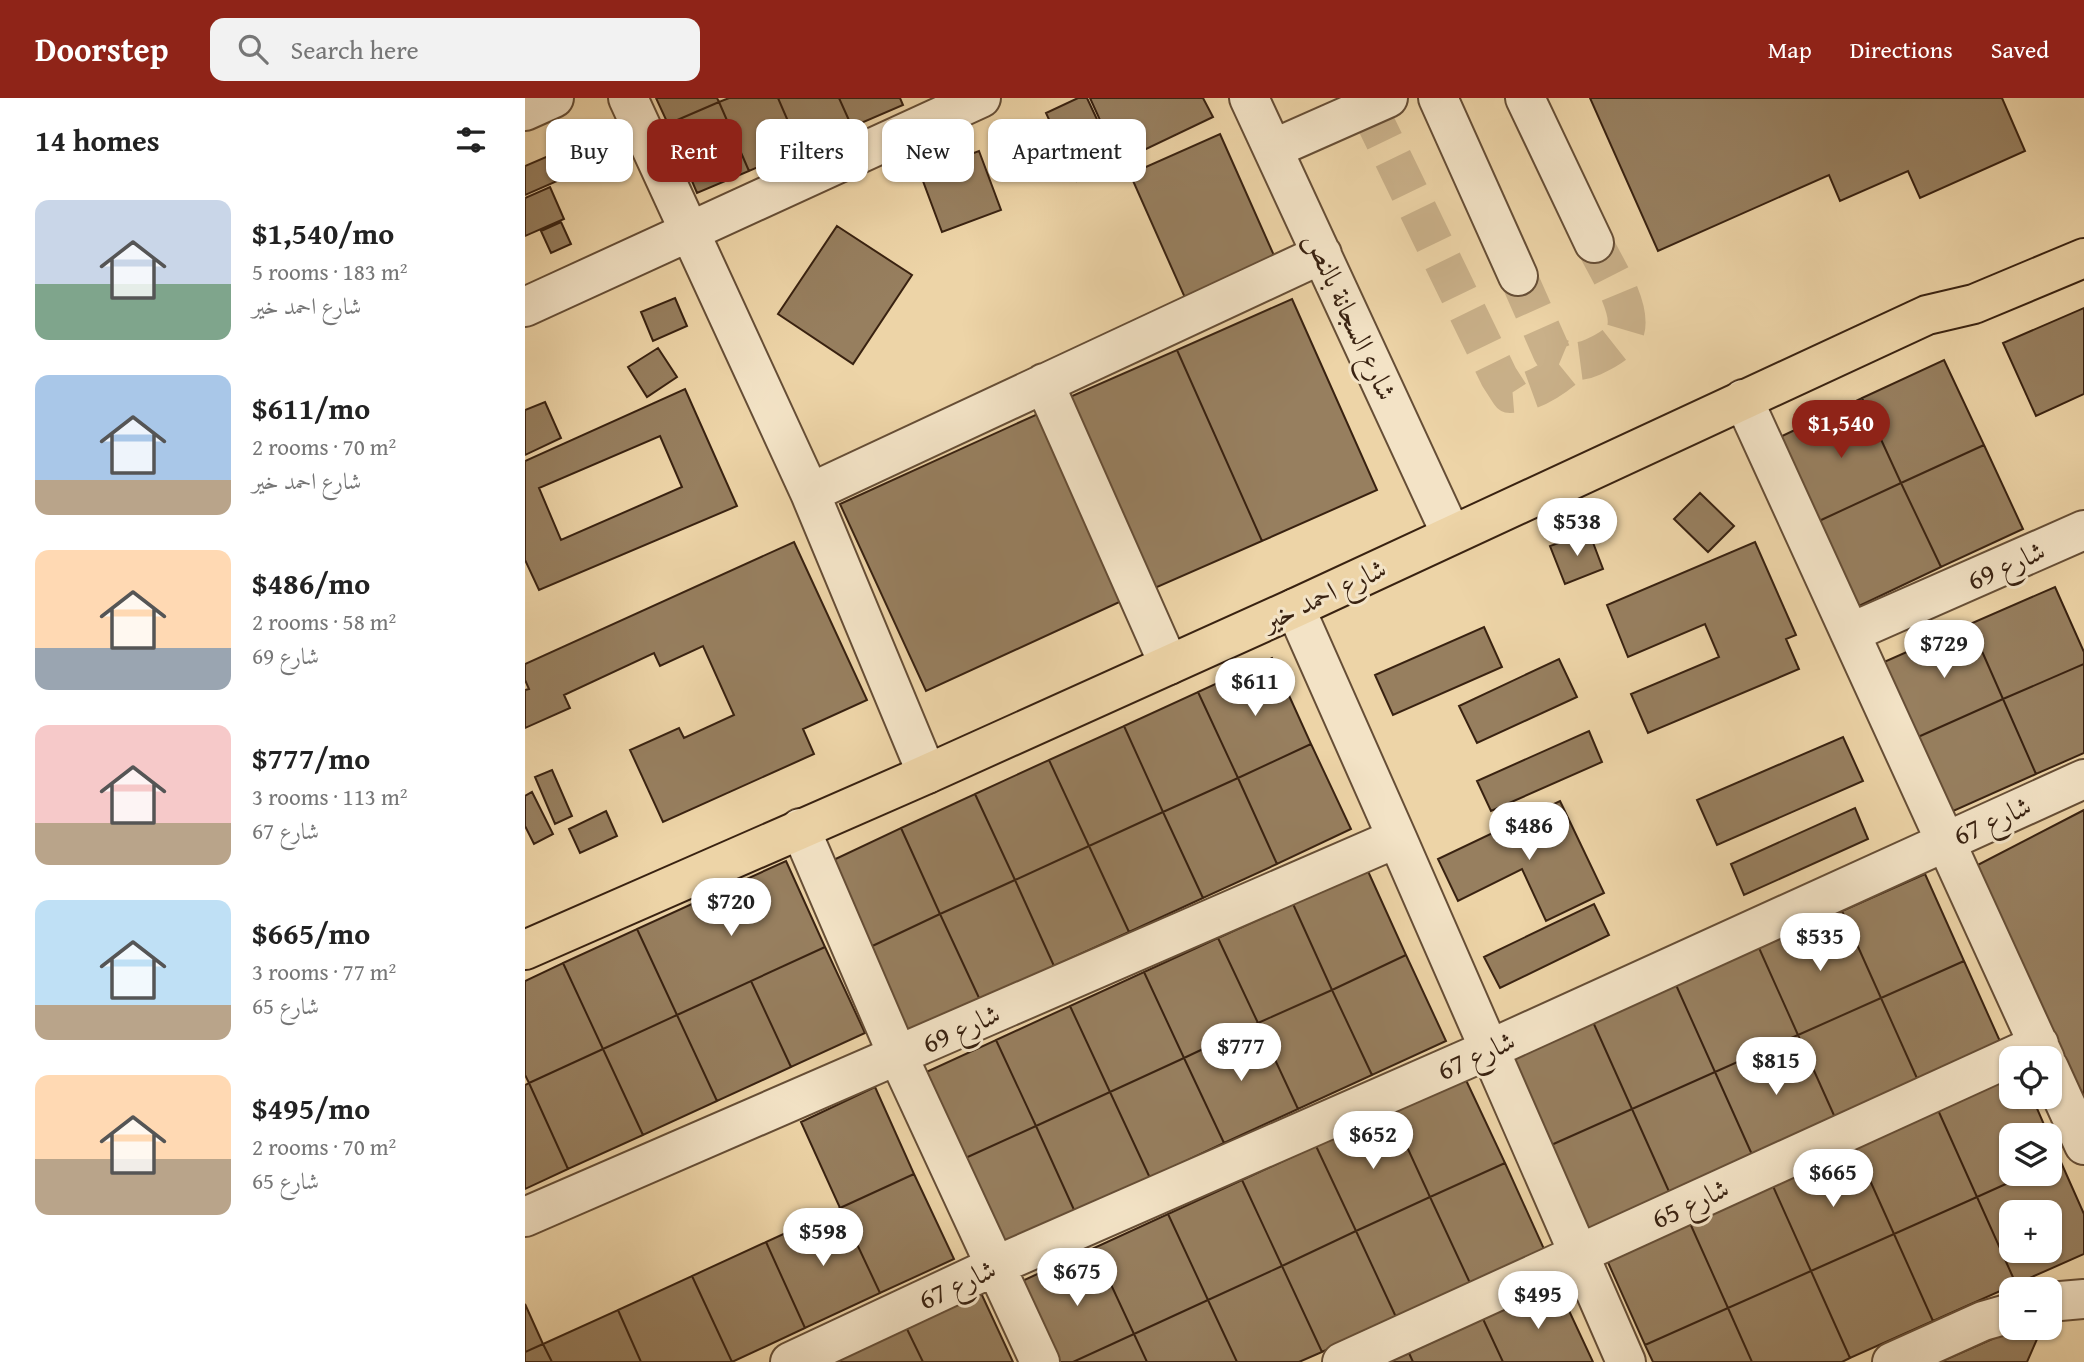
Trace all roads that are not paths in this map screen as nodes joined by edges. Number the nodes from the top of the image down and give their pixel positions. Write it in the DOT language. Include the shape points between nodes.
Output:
graph roads {
  1 [pos="554,98"];
  2 [pos="628,98"];
  3 [pos="981,98"];
  4 [pos="1249,98"];
  5 [pos="1388,98"];
  6 [pos="1439,98"];
  7 [pos="1525,98"];
  8 [pos="525,111"];
  9 [pos="1273,149"];
  10 [pos="690,229"];
  11 [pos="2084,230"];
  12 [pos="1594,243"];
  13 [pos="1322,254"];
  14 [pos="2084,258"];
  15 [pos="1518,276"];
  16 [pos="525,307"];
  17 [pos="1927,315"];
  18 [pos="1044,383"];
  19 [pos="1743,399"];
  20 [pos="810,493"];
  21 [pos="2084,530"];
  22 [pos="1451,534"];
  23 [pos="1294,608"];
  24 [pos="1850,633"];
  25 [pos="1169,665"];
  26 [pos="927,774"];
  27 [pos="2084,779"];
  28 [pos="800,828"];
  29 [pos="1397,838"];
  30 [pos="1945,841"];
  31 [pos="525,950"];
  32 [pos="2039,1046"];
  33 [pos="1490,1049"];
  34 [pos="898,1056"];
  35 [pos="1999,1076"];
  36 [pos="2062,1097"];
  37 [pos="2084,1145"];
  38 [pos="525,1217"];
  39 [pos="1578,1255"];
  40 [pos="995,1266"];
  41 [pos="2084,1300"];
  42 [pos="2062,1302"];
  43 [pos="1999,1316"];
  44 [pos="790,1362"];
  45 [pos="1040,1362"];
  46 [pos="1342,1362"];
  47 [pos="1626,1362"];
  48 [pos="1892,1362"];
  1 -- 8 [label="street"];
  2 -- 10 [label="street"];
  3 -- 10 [label="street"];
  4 -- 9 [label="street, شارع السجانة بالنص"];
  5 -- 9 [label="street"];
  6 -- 15 [label="street"];
  7 -- 12 [label="street"];
  9 -- 13 [label="street, شارع السجانة بالنص"];
  10 -- 16 [label="street"];
  10 -- 20 [label="street"];
  11 -- 17 [label="main road, شارع احمد خير" via="1964,283"];
  13 -- 18 [label="street"];
  13 -- 22 [label="street, شارع السجانة بالنص"];
  14 -- 17 [label="main road, شارع احمد خير" via="1974,304"];
  17 -- 19 [label="main road, شارع احمد خير"];
  18 -- 20 [label="street"];
  18 -- 25 [label="street"];
  19 -- 22 [label="main road, شارع احمد خير"];
  19 -- 24 [label="street"];
  20 -- 26 [label="street"];
  21 -- 24 [label="street, شارع 69"];
  22 -- 23 [label="main road, شارع احمد خير"];
  23 -- 25 [label="main road, شارع احمد خير"];
  23 -- 29 [label="street"];
  24 -- 30 [label="street"];
  25 -- 26 [label="main road, شارع احمد خير"];
  26 -- 28 [label="main road, شارع احمد خير"];
  27 -- 30 [label="street, شارع 67"];
  28 -- 31 [label="main road, شارع احمد خير"];
  28 -- 34 [label="street"];
  29 -- 33 [label="street"];
  29 -- 34 [label="street, شارع 69"];
  30 -- 32 [label="street"];
  30 -- 33 [label="street, شارع 67"];
  33 -- 39 [label="street"];
  33 -- 40 [label="street, شارع 67"];
  34 -- 38 [label="street, شارع 69"];
  34 -- 40 [label="street"];
  35 -- 39 [label="street, شارع 65"];
  36 -- 37 [label="street"];
  39 -- 46 [label="street, شارع 65"];
  39 -- 47 [label="street"];
  40 -- 44 [label="street, شارع 67"];
  40 -- 45 [label="street"];
  41 -- 42 [label="street"];
  43 -- 48 [label="street"];
}
